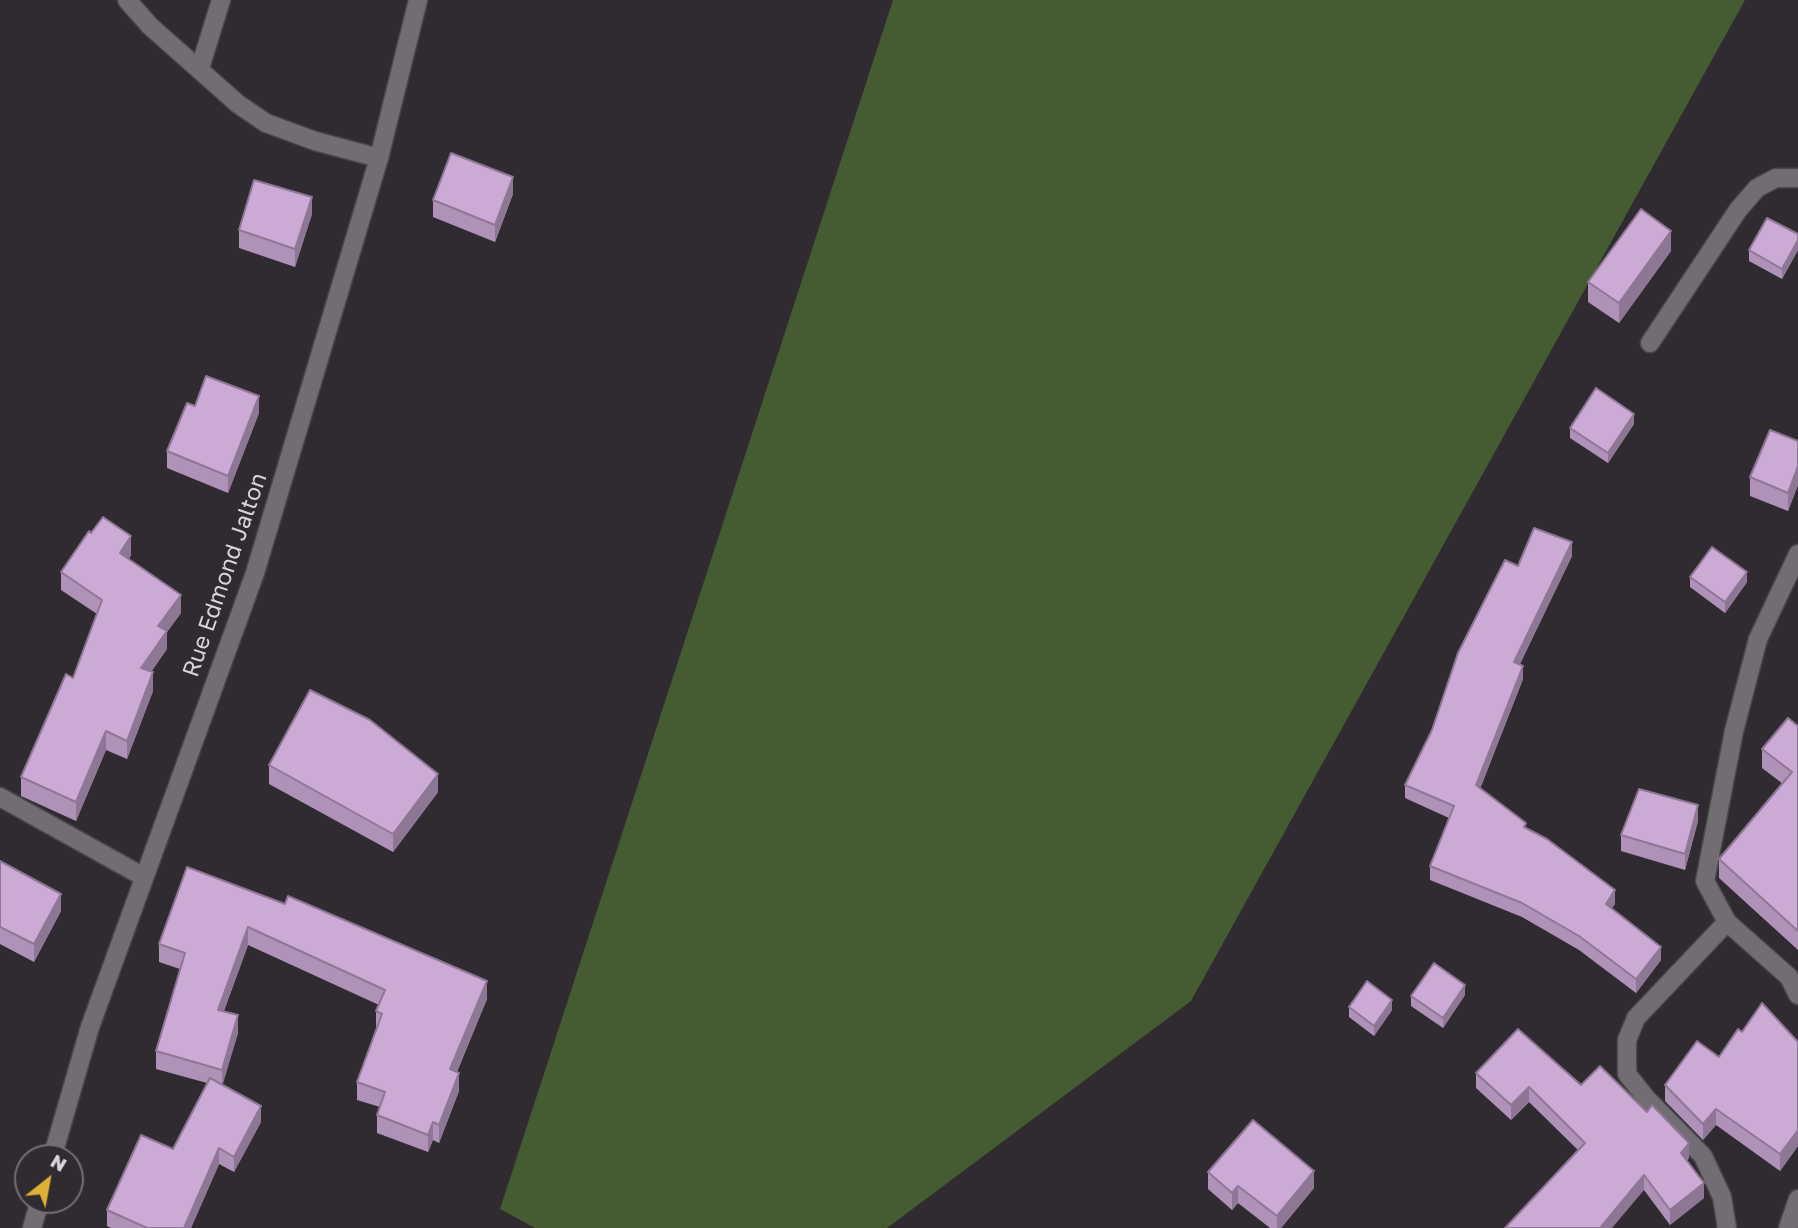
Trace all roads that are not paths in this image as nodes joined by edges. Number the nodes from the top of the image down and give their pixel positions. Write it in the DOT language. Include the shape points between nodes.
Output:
graph roads {
  1 [pos="127,0"];
  2 [pos="221,0"];
  3 [pos="418,0"];
  4 [pos="200,68"];
  5 [pos="379,158"];
  6 [pos="1798,178"];
  7 [pos="1650,343"];
  8 [pos="1798,554"];
  9 [pos="0,797"];
  10 [pos="144,877"];
  11 [pos="1727,922"];
  12 [pos="1798,995"];
  13 [pos="56,1144"];
  14 [pos="1798,1199"];
  15 [pos="1727,1228"];
  16 [pos="1788,1228"];
  1 -- 4 [label="street"];
  2 -- 4 [label="street"];
  3 -- 5 [label="street, Rue Edmond Jalton"];
  4 -- 5 [label="street" via="237,104 266,123"];
  5 -- 10 [label="street, Rue Edmond Jalton" via="256,573"];
  6 -- 7 [label="street" via="1776,178 1757,188"];
  8 -- 11 [label="street" via="1759,639 1734,731 1705,881"];
  9 -- 10 [label="street"];
  10 -- 13 [label="street, Rue Edmond Jalton" via="90,1027"];
  11 -- 12 [label="street" via="1789,977"];
  11 -- 15 [label="street" via="1636,1018 1627,1040 1627,1074 1703,1156 1722,1197"];
  14 -- 16 [label="street"];
}
